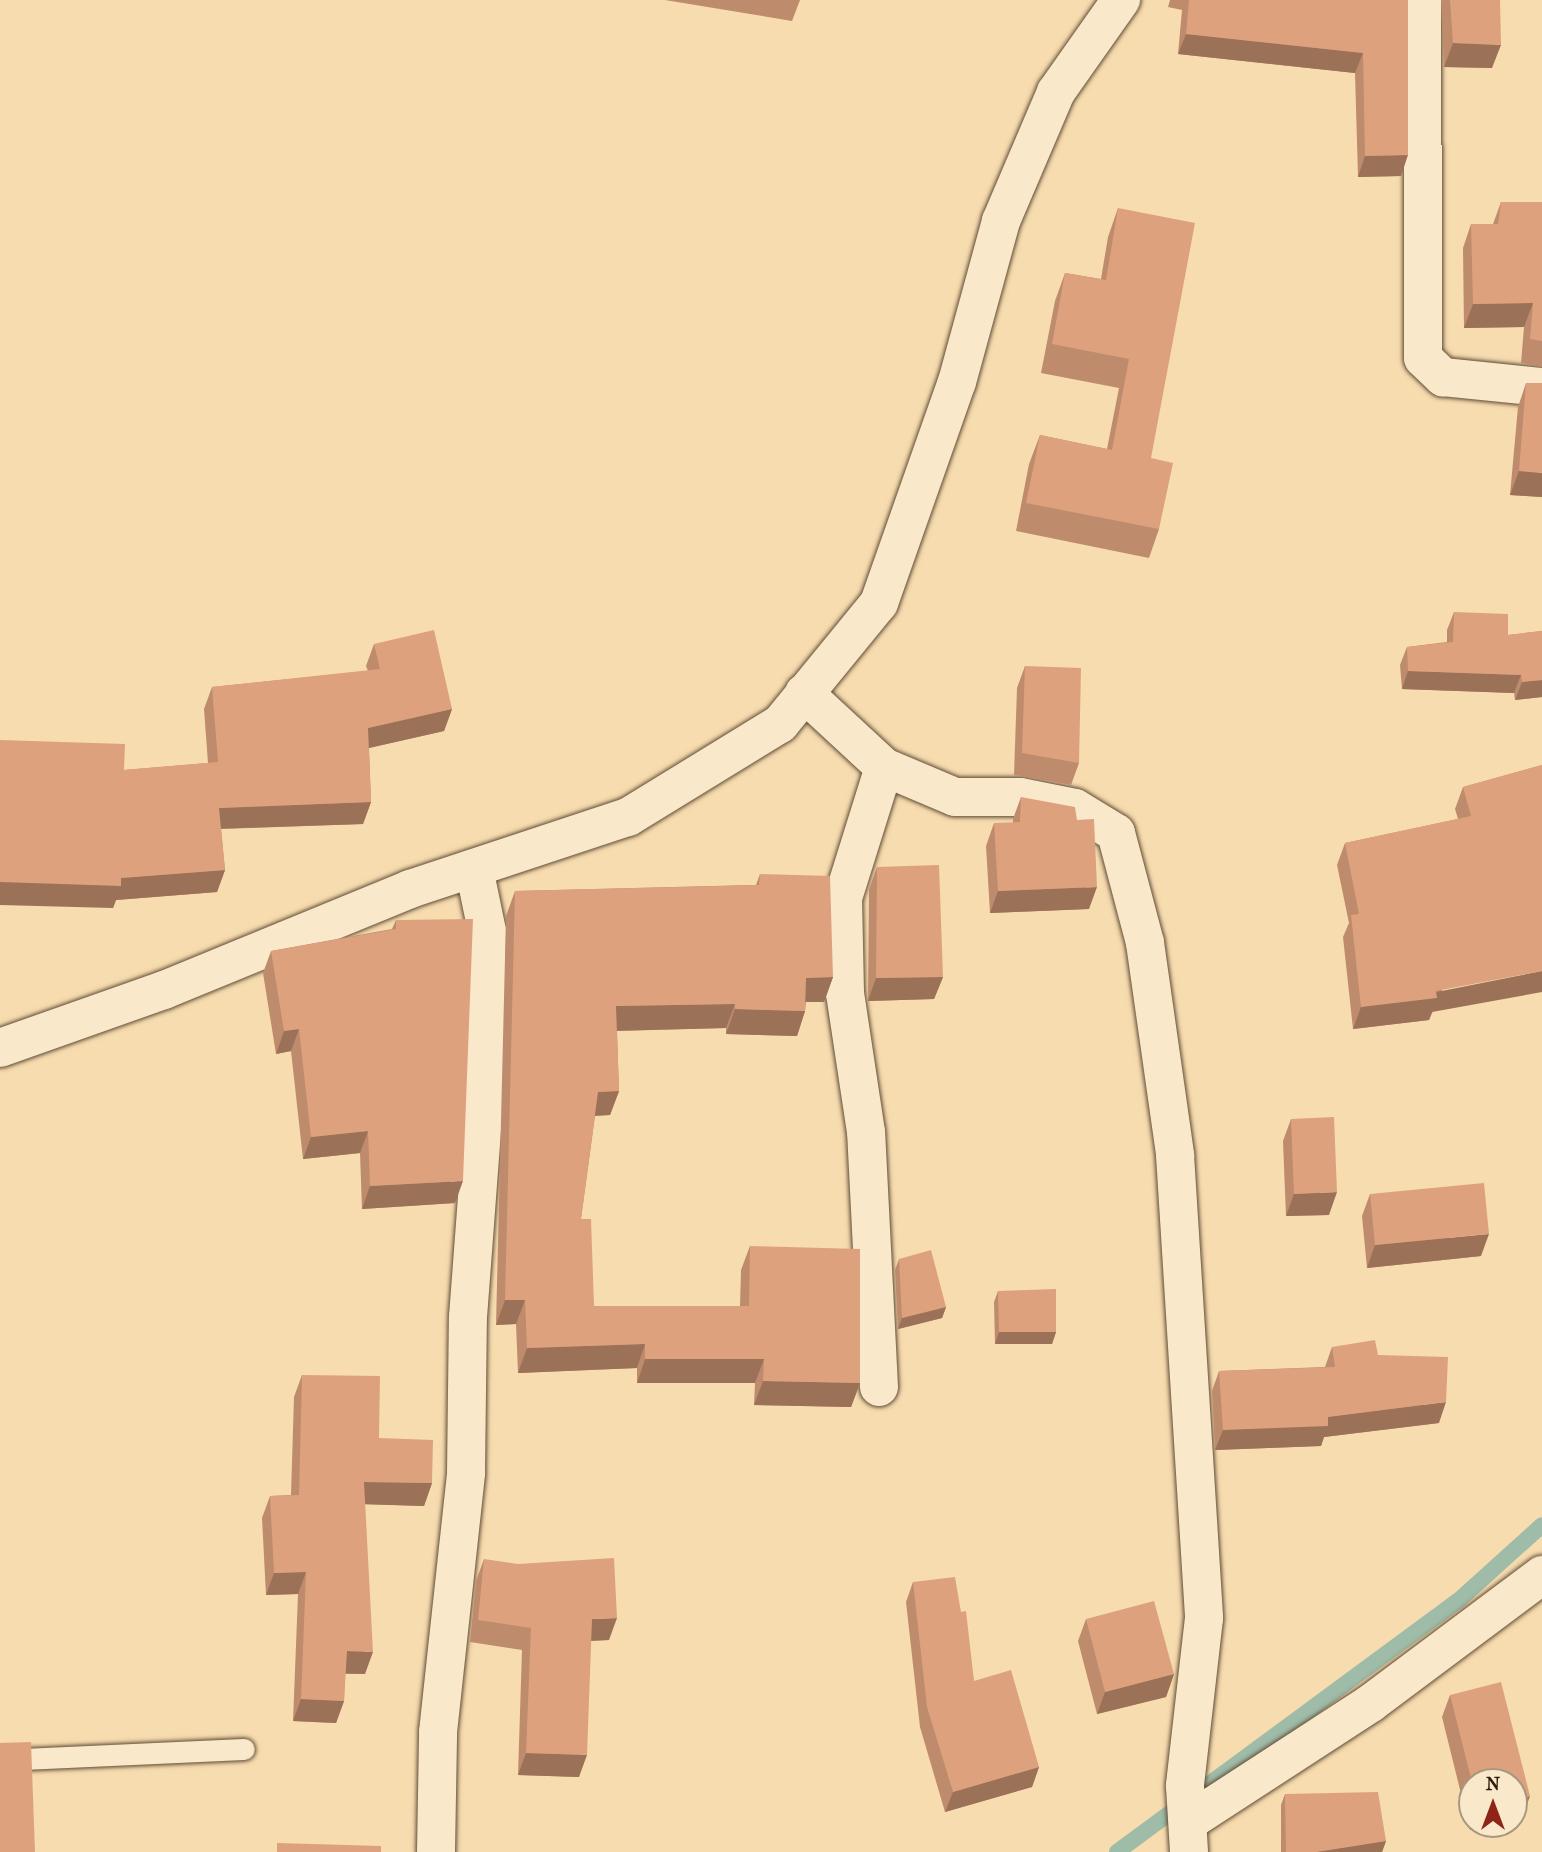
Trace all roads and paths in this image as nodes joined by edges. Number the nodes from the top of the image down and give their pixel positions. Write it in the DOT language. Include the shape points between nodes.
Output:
graph roads {
  1 [pos="1121,0"];
  2 [pos="1422,0"];
  3 [pos="1542,387"];
  4 [pos="804,693"];
  5 [pos="884,767"];
  6 [pos="474,868"];
  7 [pos="0,1048"];
  8 [pos="880,1387"];
  9 [pos="1542,1575"];
  10 [pos="244,1749"];
  11 [pos="0,1760"];
  12 [pos="1188,1820"];
  13 [pos="436,1852"];
  1 -- 4 [label="street" via="1056,92 1000,220 957,382 880,603"];
  2 -- 3 [label="street" via="1423,358 1443,377"];
  4 -- 5 [label="street"];
  4 -- 6 [label="street" via="780,724 628,817"];
  5 -- 8 [label="street" via="843,898 845,993 866,1132"];
  5 -- 12 [label="street" via="955,797 1020,797 1075,808 1116,833 1145,943 1175,1155 1204,1618"];
  6 -- 7 [label="street"];
  6 -- 13 [label="street" via="487,931 484,1105 468,1317 466,1473 438,1732"];
  9 -- 12 [label="street" via="1371,1703"];
  10 -- 11 [label="lane"];
}
